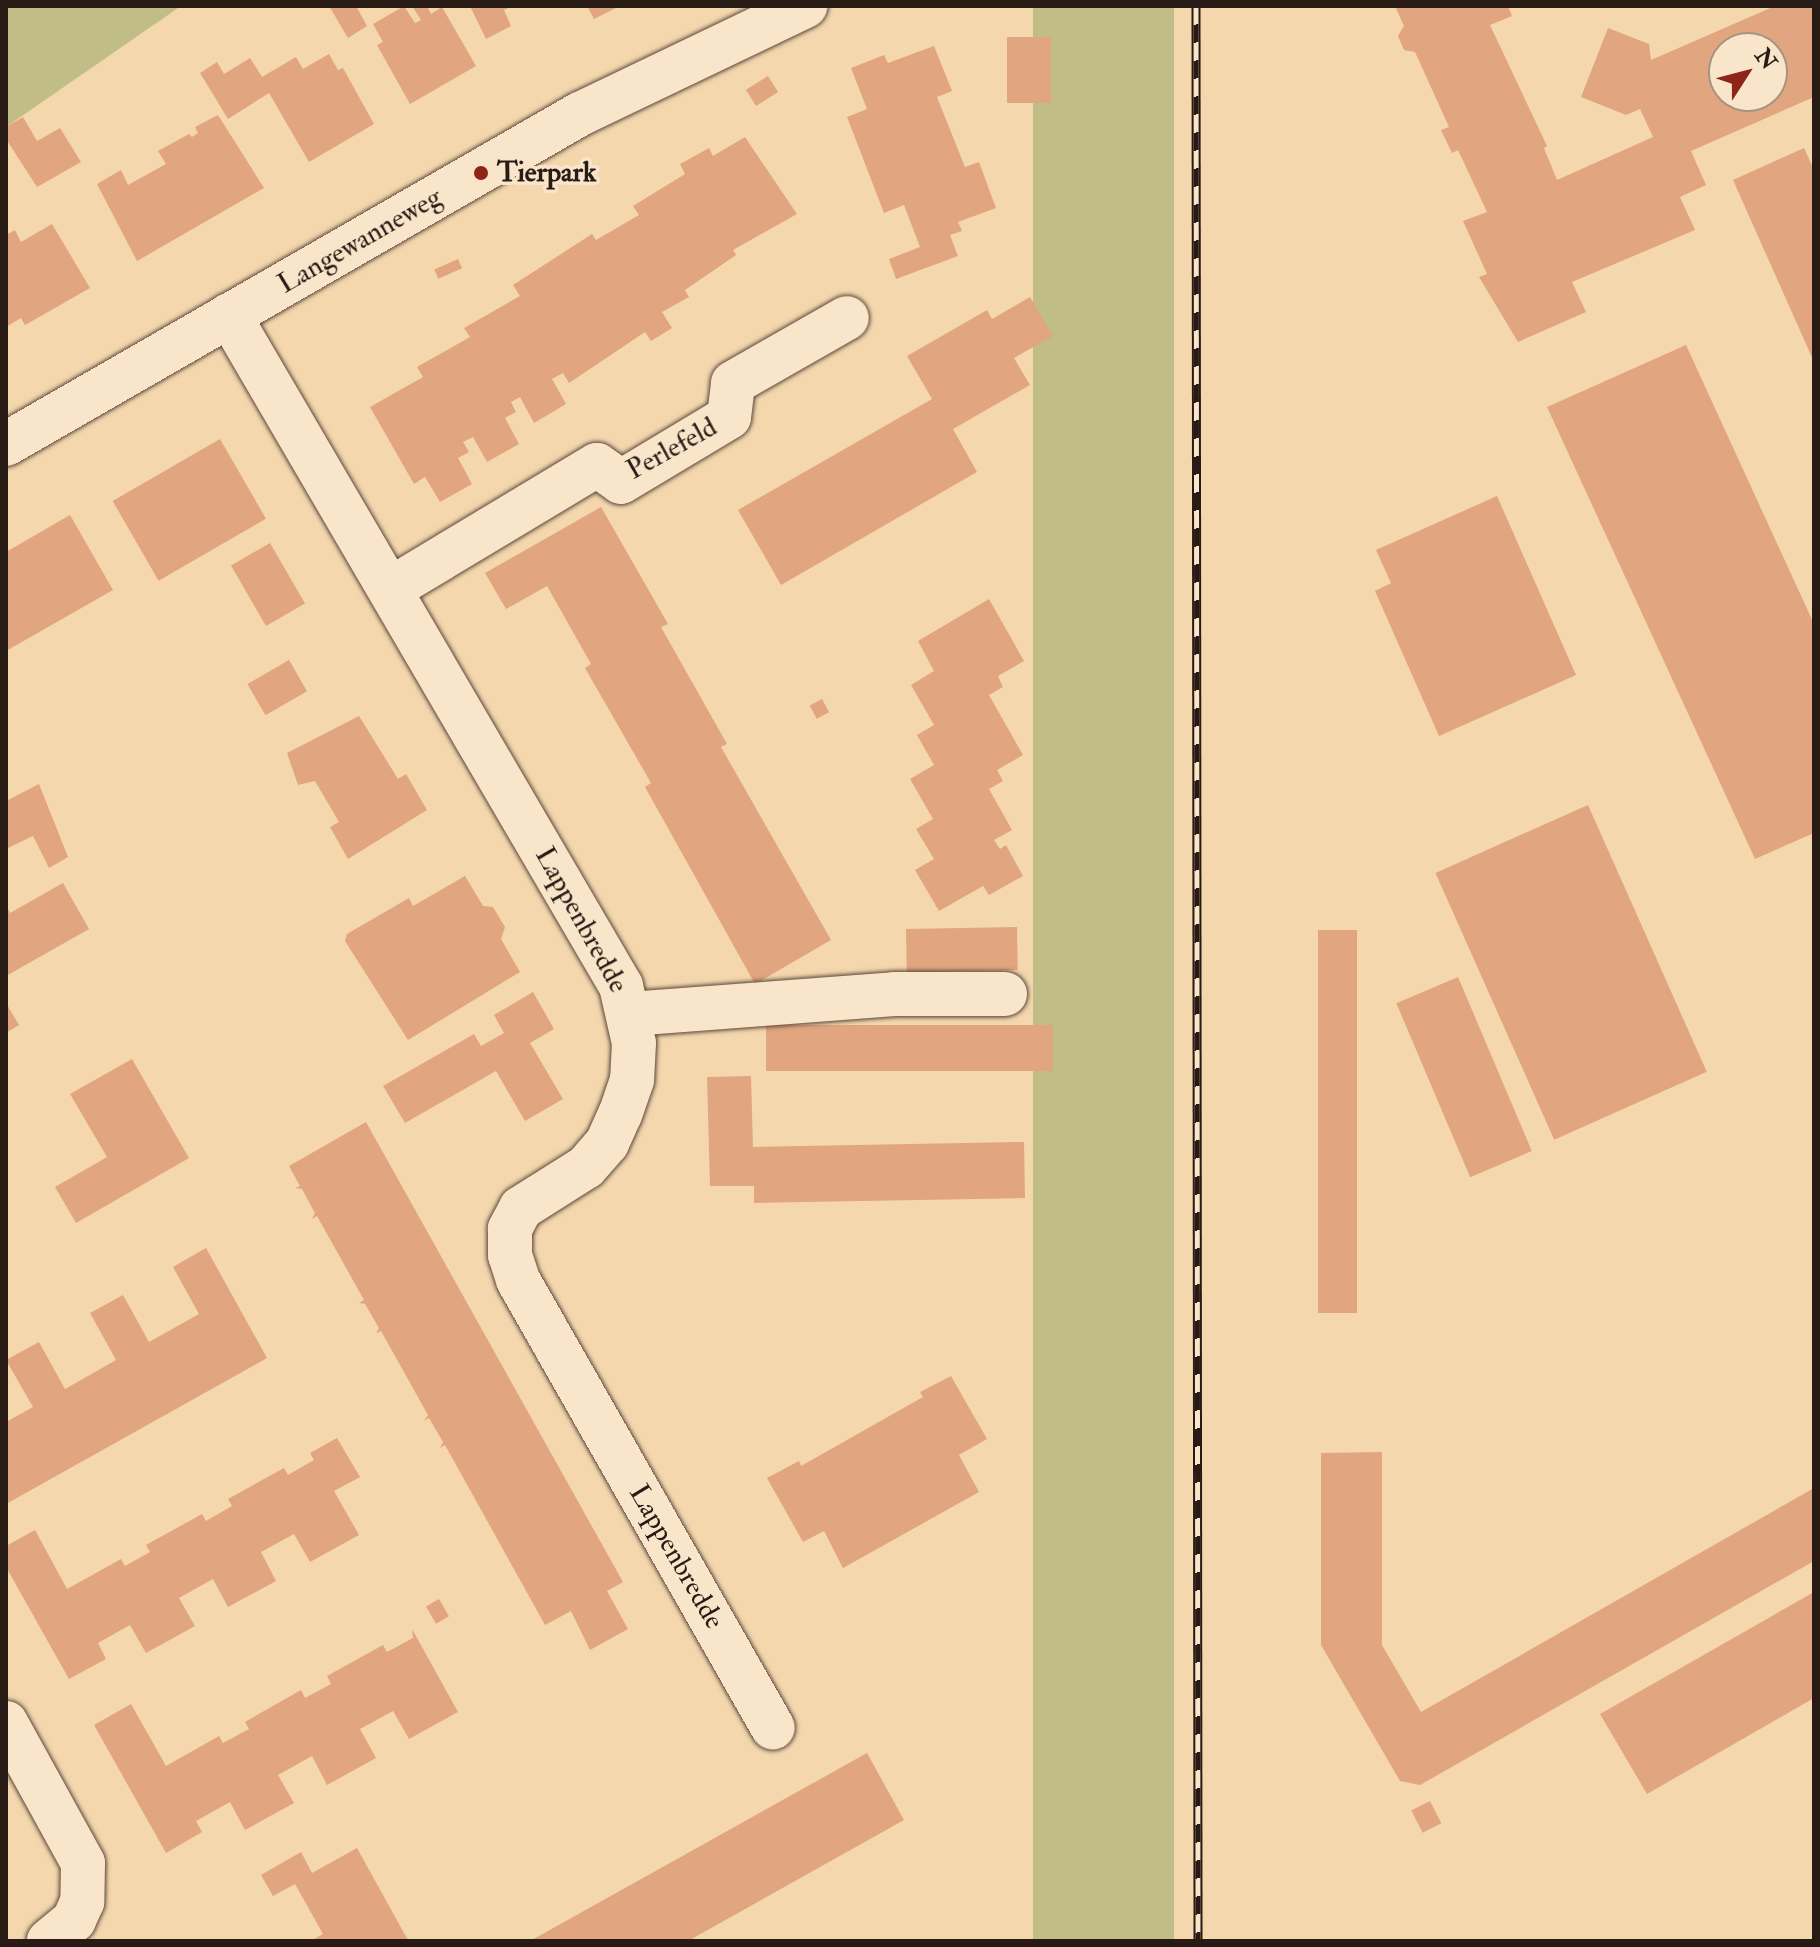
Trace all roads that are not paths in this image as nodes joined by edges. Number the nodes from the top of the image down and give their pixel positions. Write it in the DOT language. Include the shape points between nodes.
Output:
graph roads {
  1 [pos="805,6"];
  2 [pos="229,315"];
  3 [pos="847,318"];
  4 [pos="6,444"];
  5 [pos="392,588"];
  6 [pos="1005,994"];
  7 [pos="630,1014"];
  8 [pos="6,1723"];
  9 [pos="773,1728"];
  10 [pos="49,1941"];
  1 -- 2 [label="street, Langewanneweg" via="580,114"];
  2 -- 4 [label="street, Langewanneweg"];
  2 -- 5 [label="street, Lappenbredde"];
  3 -- 5 [label="street, Perlefeld" via="733,383 729,417 621,482 597,465"];
  5 -- 7 [label="street, Lappenbredde" via="621,986"];
  6 -- 7 [label="street" via="894,994"];
  7 -- 9 [label="street, Lappenbredde" via="632,1080 607,1143 586,1167 521,1208 510,1229 510,1255 518,1280"];
  8 -- 10 [label="street" via="83,1863 82,1902 74,1920"];
}
